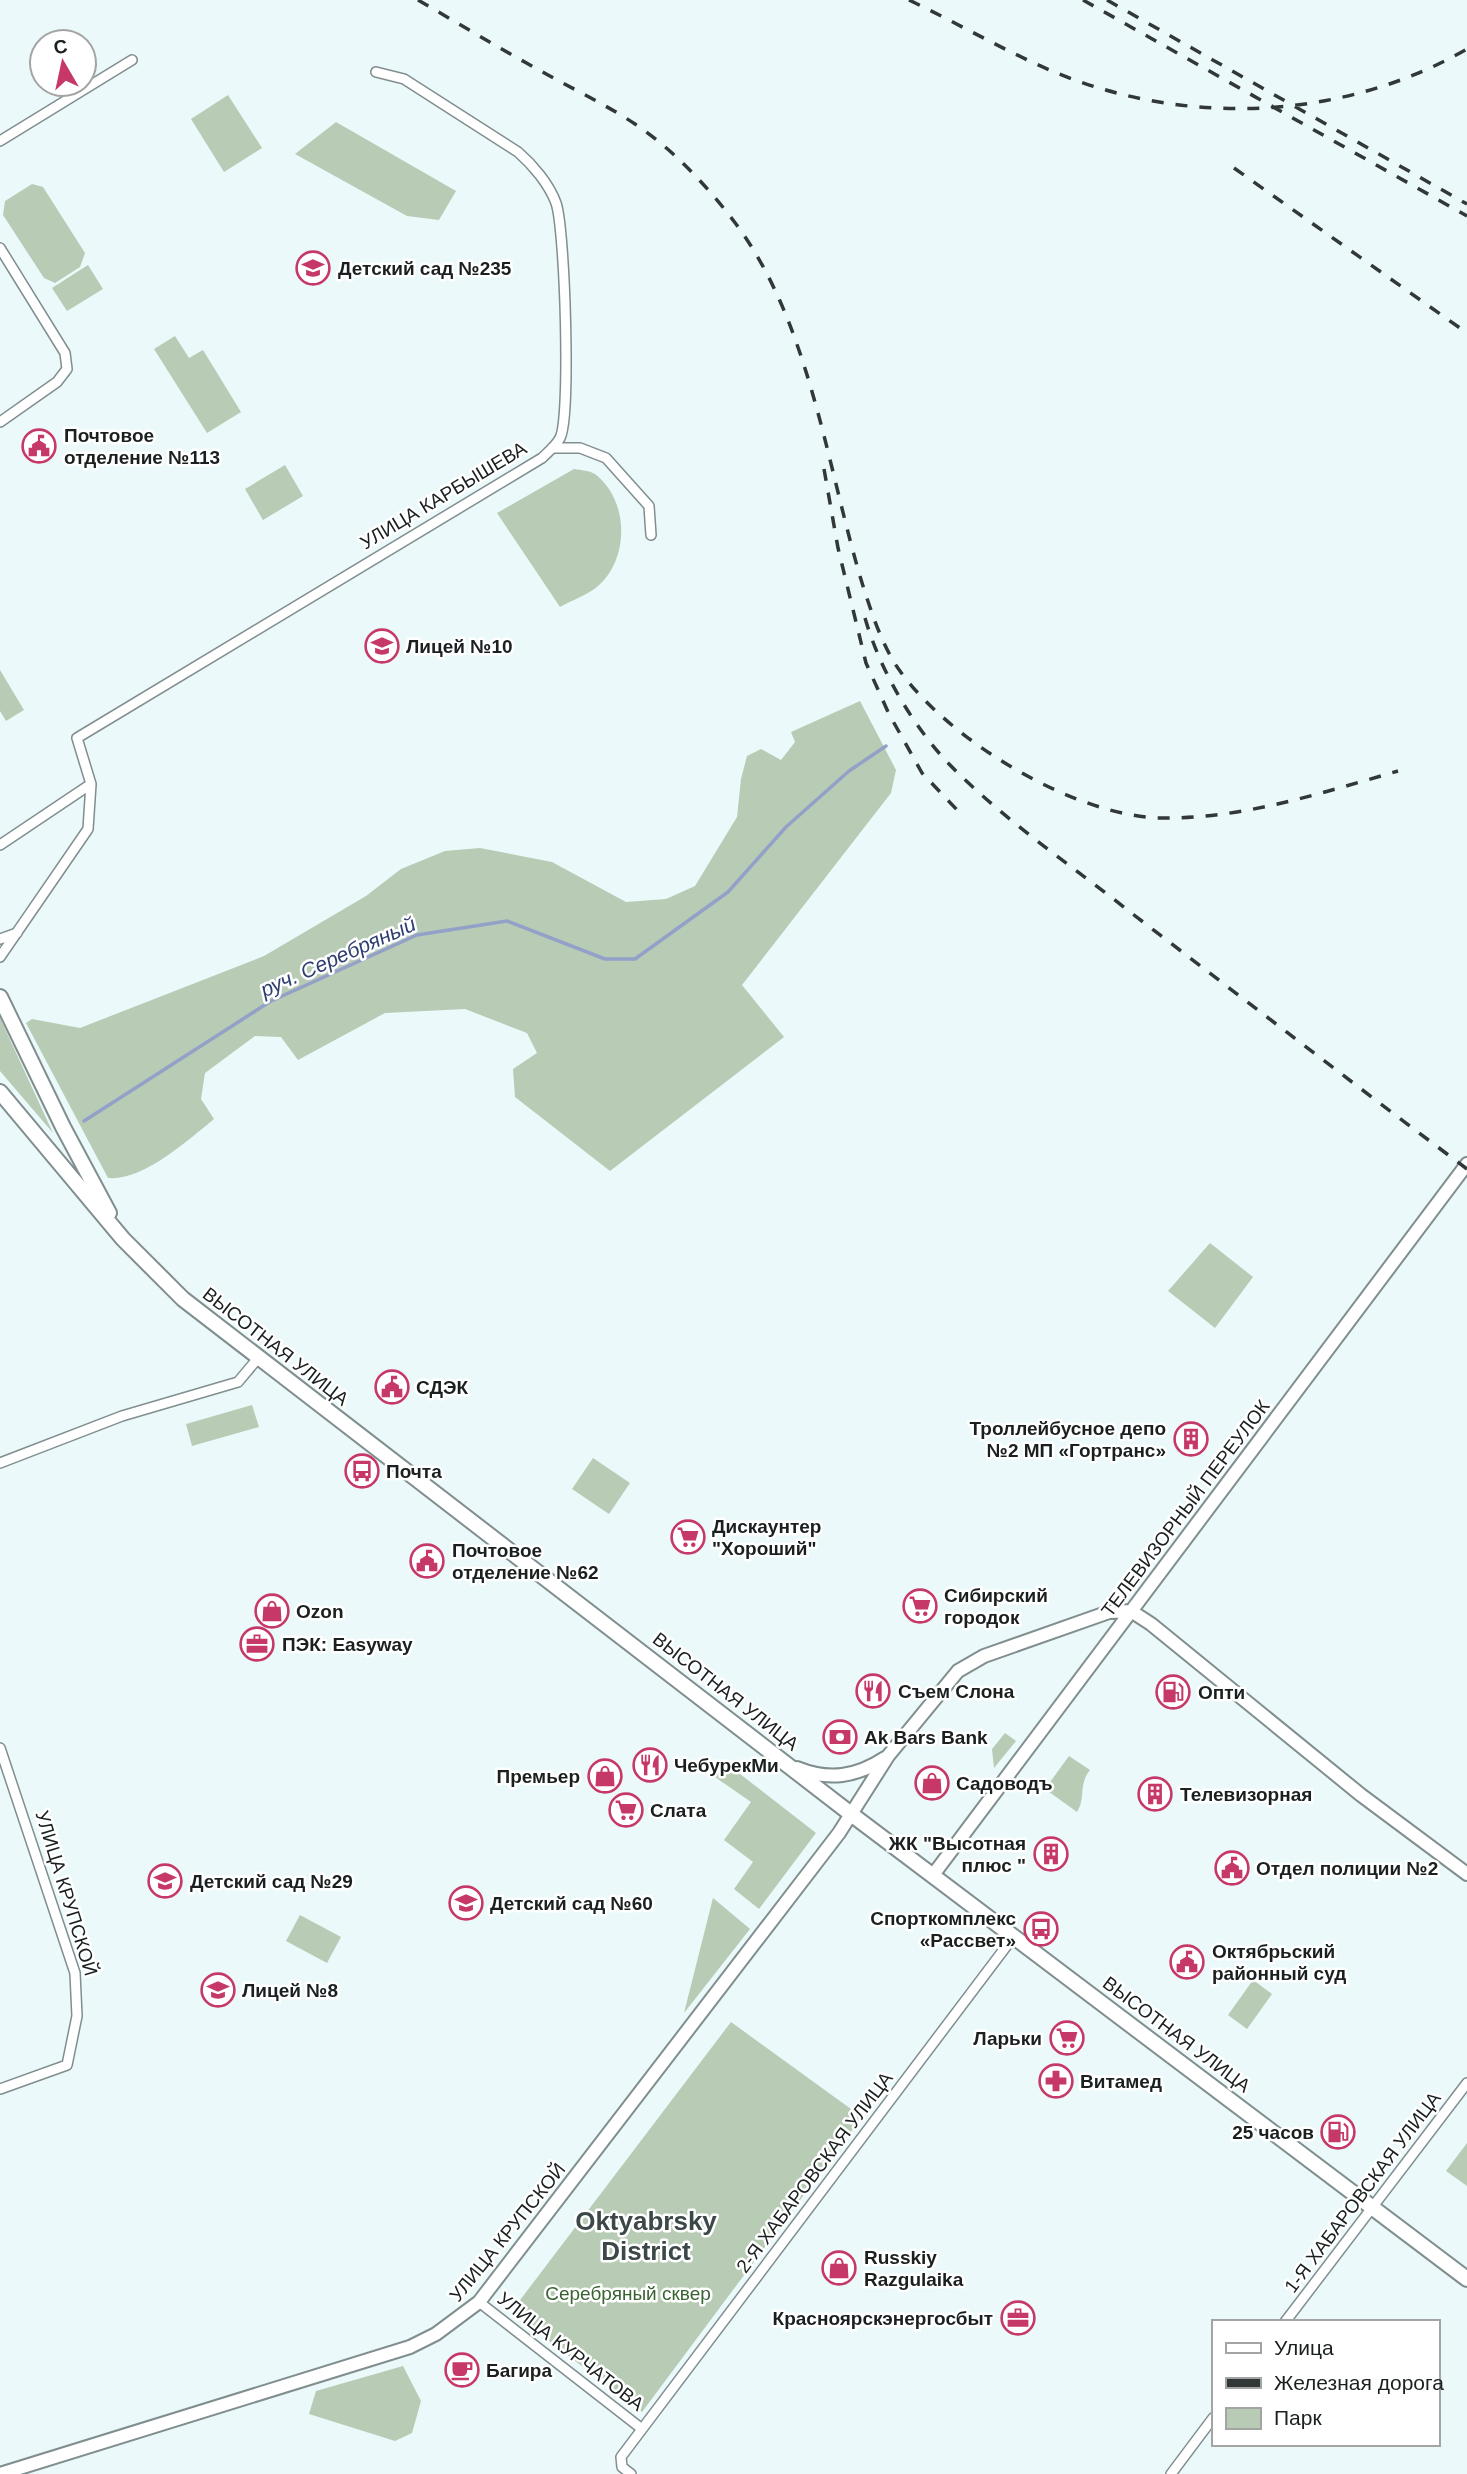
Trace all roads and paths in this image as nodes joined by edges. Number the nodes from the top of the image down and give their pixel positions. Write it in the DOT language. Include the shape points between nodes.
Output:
graph roads {
  1 [pos="132,60"];
  2 [pos="376,72"];
  3 [pos="0,141"];
  4 [pos="0,248"];
  5 [pos="0,422"];
  6 [pos="552,448"];
  7 [pos="651,535"];
  8 [pos="90,784"];
  9 [pos="0,845"];
  10 [pos="17,933"];
  11 [pos="0,939"];
  12 [pos="0,957"];
  13 [pos="0,997"];
  14 [pos="0,1092"];
  15 [pos="1467,1164"];
  16 [pos="123,1239"];
  17 [pos="259,1357"];
  18 [pos="0,1463"];
  19 [pos="1131,1611"];
  20 [pos="0,1748"];
  21 [pos="888,1756"];
  22 [pos="790,1766"];
  23 [pos="851,1814"];
  24 [pos="1467,1874"];
  25 [pos="933,1875"];
  26 [pos="1014,1936"];
  27 [pos="1467,2083"];
  28 [pos="0,2089"];
  29 [pos="1372,2206"];
  30 [pos="1467,2279"];
  31 [pos="479,2302"];
  32 [pos="1286,2320"];
  33 [pos="1212,2419"];
  34 [pos="642,2429"];
  35 [pos="0,2474"];
  36 [pos="631,2474"];
  37 [pos="1171,2474"];
  1 -- 3 [label="street"];
  2 -- 6 [label="street, УЛИЦА КАРБЫШЕВА" via="404,79 518,152 534,166 556,202 561,226 564,418 561,438"];
  4 -- 5 [label="street" via="65,352 67,369 57,382"];
  6 -- 7 [label="street" via="580,448 606,458 649,506"];
  6 -- 8 [label="street, УЛИЦА КАРБЫШЕВА" via="77,738"];
  8 -- 9 [label="street"];
  8 -- 10 [label="street" via="88,829"];
  10 -- 11 [label="street"];
  10 -- 12 [label="street"];
  13 -- 16 [label="main road"];
  14 -- 16 [label="main road, ВЫСОТНАЯ УЛИЦА"];
  15 -- 19 [label="street, ТЕЛЕВИЗОРНЫЙ ПЕРЕУЛОК"];
  16 -- 17 [label="main road, ВЫСОТНАЯ УЛИЦА" via="183,1299"];
  17 -- 18 [label="street" via="238,1382 122,1416"];
  17 -- 22 [label="main road, ВЫСОТНАЯ УЛИЦА"];
  19 -- 21 [label="street" via="1109,1612 1020,1642 958,1671"];
  19 -- 24 [label="street"];
  19 -- 25 [label="street, ТЕЛЕВИЗОРНЫЙ ПЕРЕУЛОК"];
  20 -- 28 [label="street, УЛИЦА КРУПСКОЙ" via="75,1973 78,2016 67,2065"];
  21 -- 22 [label="street" via="863,1772 831,1777"];
  21 -- 23 [label="street, УЛИЦА КРУПСКОЙ"];
  22 -- 23 [label="main road, ВЫСОТНАЯ УЛИЦА"];
  23 -- 25 [label="main road, ВЫСОТНАЯ УЛИЦА"];
  23 -- 31 [label="street, УЛИЦА КРУПСКОЙ"];
  25 -- 26 [label="main road, ВЫСОТНАЯ УЛИЦА"];
  26 -- 29 [label="main road, ВЫСОТНАЯ УЛИЦА"];
  26 -- 34 [label="street, 2-Я ХАБАРОВСКАЯ УЛИЦА"];
  27 -- 29 [label="street, 1-Я ХАБАРОВСКАЯ УЛИЦА"];
  29 -- 30 [label="main road, ВЫСОТНАЯ УЛИЦА"];
  29 -- 32 [label="street, 1-Я ХАБАРОВСКАЯ УЛИЦА"];
  31 -- 34 [label="street, УЛИЦА КУРЧАТОВА"];
  31 -- 35 [label="street, УЛИЦА КРУПСКОЙ" via="410,2347"];
  33 -- 37 [label="street"];
  34 -- 36 [label="street, 2-Я ХАБАРОВСКАЯ УЛИЦА" via="621,2457 621,2467"];
}
